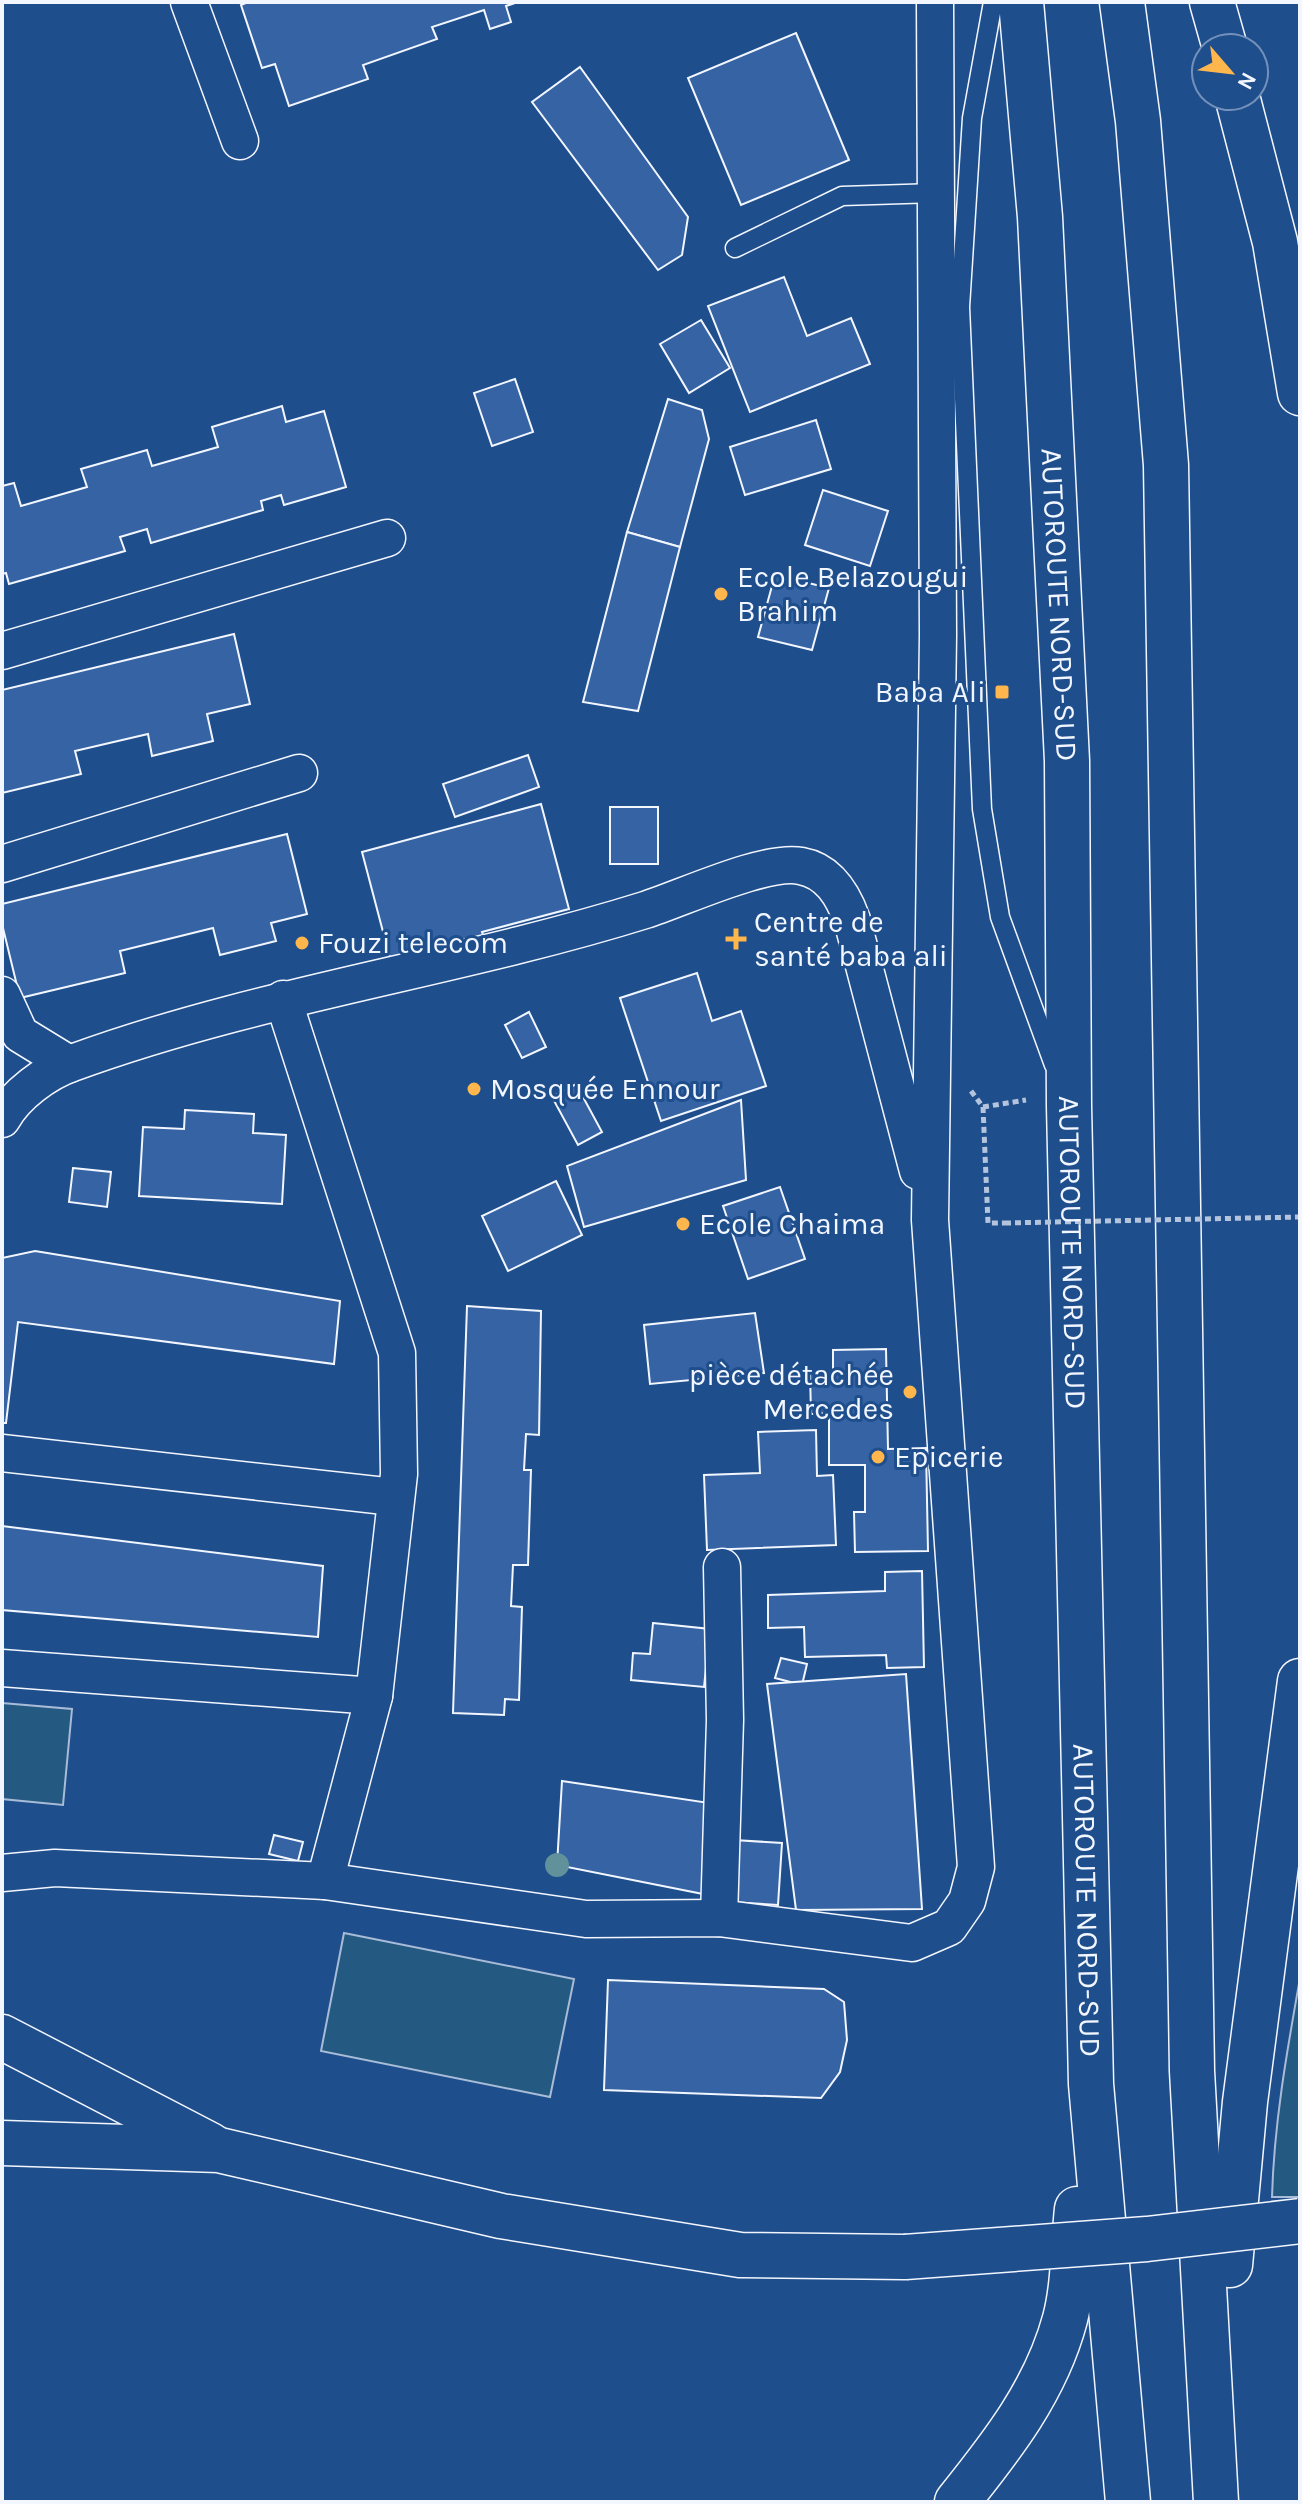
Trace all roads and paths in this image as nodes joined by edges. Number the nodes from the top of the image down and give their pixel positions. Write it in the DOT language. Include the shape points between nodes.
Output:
graph roads {
  1 [pos="189,2"];
  2 [pos="935,2"];
  3 [pos="993,2"];
  4 [pos="1021,2"];
  5 [pos="1122,2"];
  6 [pos="1212,2"];
  7 [pos="1220,32"];
  8 [pos="1241,112"];
  9 [pos="240,141"];
  10 [pos="936,193"];
  11 [pos="735,248"];
  12 [pos="1300,393"];
  13 [pos="387,538"];
  14 [pos="2,651"];
  15 [pos="299,773"];
  16 [pos="2,864"];
  17 [pos="2,995"];
  18 [pos="283,999"];
  19 [pos="69,1064"];
  20 [pos="1069,1106"];
  21 [pos="983,1107"];
  22 [pos="3,1114"];
  23 [pos="1300,1217"];
  24 [pos="930,1220"];
  25 [pos="2,1453"];
  26 [pos="394,1497"];
  27 [pos="722,1567"];
  28 [pos="2,1668"];
  29 [pos="1300,1677"];
  30 [pos="374,1696"];
  31 [pos="55,1868"];
  32 [pos="2,1873"];
  33 [pos="325,1881"];
  34 [pos="2,1901"];
  35 [pos="719,1918"];
  36 [pos="2,2037"];
  37 [pos="1091,2084"];
  38 [pos="2,2143"];
  39 [pos="219,2150"];
  40 [pos="1300,2221"];
  41 [pos="1215,2482"];
  42 [pos="957,2502"];
  43 [pos="1128,2502"];
  1 -- 9 [label="street"];
  2 -- 10 [label="street"];
  3 -- 20 [label="lane" via="972,118 960,307 982,809 1000,917"];
  4 -- 20 [label="main road, AUTOROUTE NORD-SUD" via="1040,217 1067,761"];
  5 -- 41 [label="main road" via="1138,121 1166,465 1192,2071"];
  6 -- 7 [label="main road"];
  8 -- 12 [label="main road" via="1275,242"];
  10 -- 11 [label="lane" via="842,196"];
  10 -- 24 [label="street" via="938,635"];
  13 -- 14 [label="street"];
  15 -- 16 [label="street"];
  17 -- 19 [label="street" via="20,1034"];
  18 -- 19 [label="street"];
  18 -- 24 [label="street" via="644,910 776,865 802,866 823,875 843,895"];
  18 -- 26 [label="street" via="397,1353 399,1474"];
  19 -- 22 [label="street" via="35,1084"];
  20 -- 37 [label="main road, AUTOROUTE NORD-SUD"];
  21 -- 23 [label="path, bridge" via="988,1223"];
  24 -- 35 [label="street" via="976,1867 967,1901 949,1927 912,1943"];
  25 -- 26 [label="street"];
  26 -- 30 [label="street"];
  27 -- 35 [label="street" via="725,1720"];
  28 -- 30 [label="street"];
  29 -- 41 [label="main road" via="1245,2102"];
  30 -- 33 [label="street"];
  31 -- 32 [label="street"];
  31 -- 33 [label="street"];
  31 -- 34 [label="street"];
  33 -- 35 [label="street" via="586,1919"];
  36 -- 39 [label="main road"];
  37 -- 42 [label="main road" via="1065,2318 1041,2385"];
  37 -- 43 [label="main road, AUTOROUTE NORD-SUD"];
  38 -- 39 [label="main road"];
  39 -- 40 [label="main road, bridge" via="501,2216 740,2255 905,2257 1147,2239"];
}
